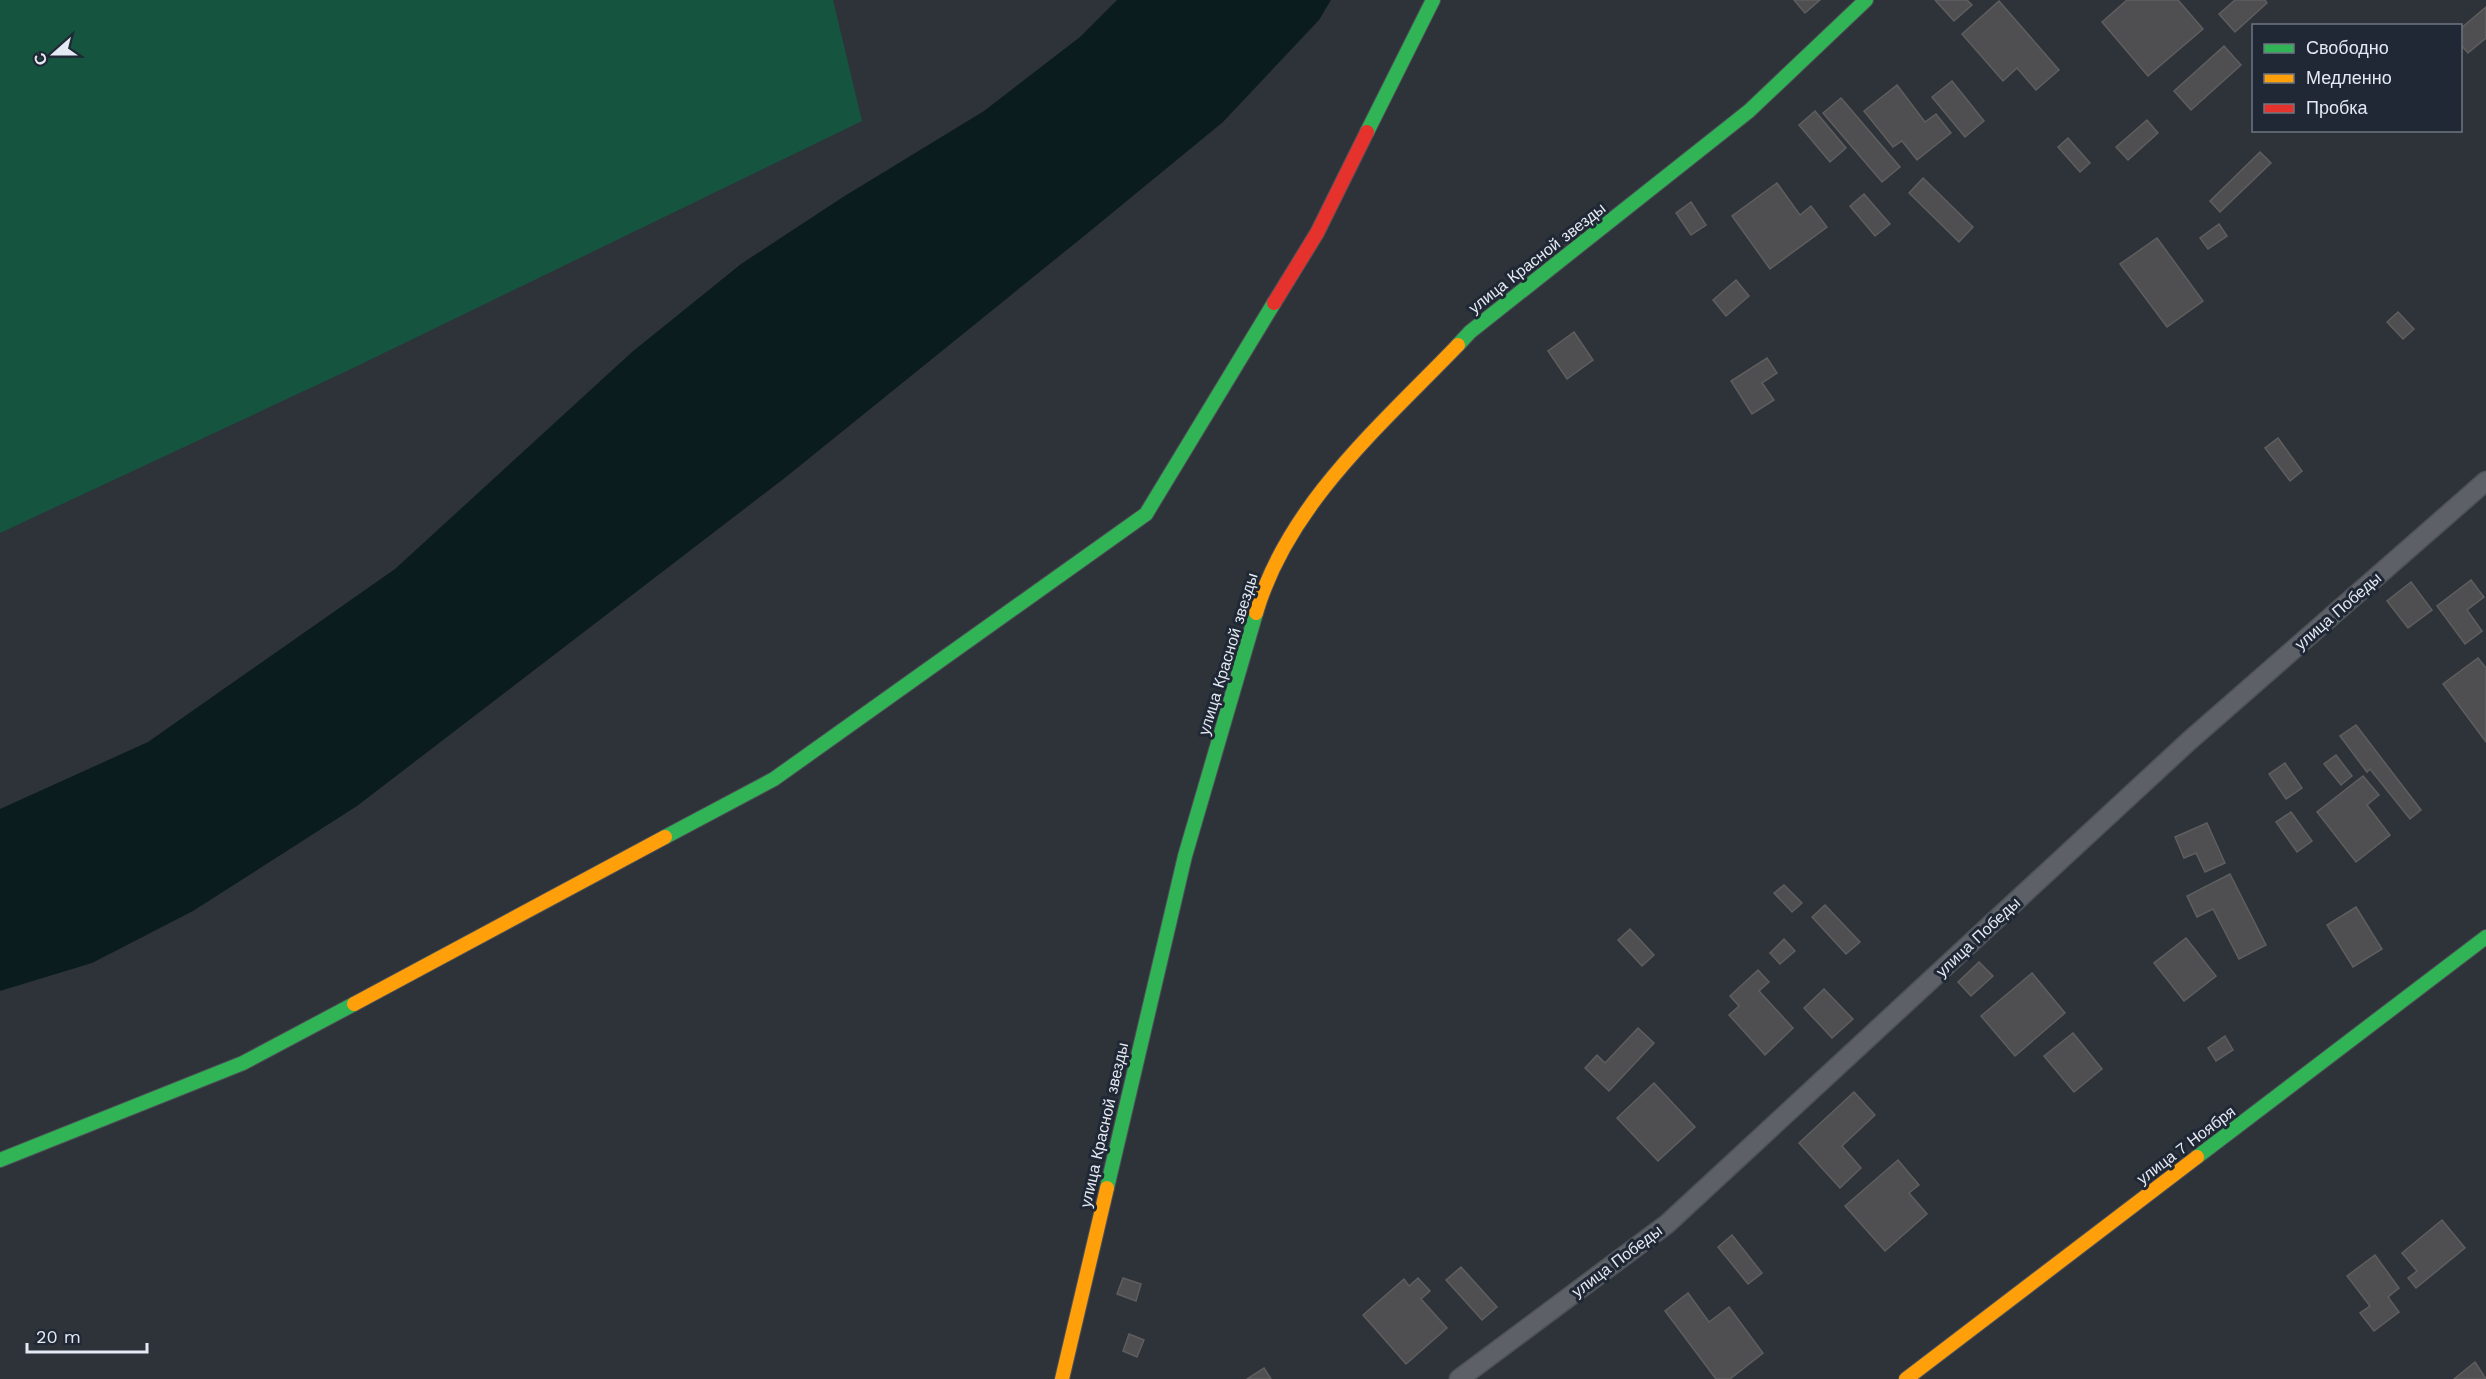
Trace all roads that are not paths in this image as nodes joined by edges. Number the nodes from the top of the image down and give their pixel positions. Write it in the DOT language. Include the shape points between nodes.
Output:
graph roads {
  1 [pos="1433,0"];
  2 [pos="1866,0"];
  3 [pos="2486,481"];
  4 [pos="2486,937"];
  5 [pos="0,1160"];
  6 [pos="1062,1379"];
  7 [pos="1459,1379"];
  8 [pos="1906,1379"];
  1 -- 5 [label="street" via="1317,233 1146,514 774,779 243,1063"];
  2 -- 6 [label="street, улица Красной звезды" via="1749,111 1470,332 1326,482 1266,580 1185,856"];
  3 -- 7 [label="lane, улица Победы" via="2189,741 1667,1224"];
  4 -- 8 [label="street, улица 7 Ноября"];
}
